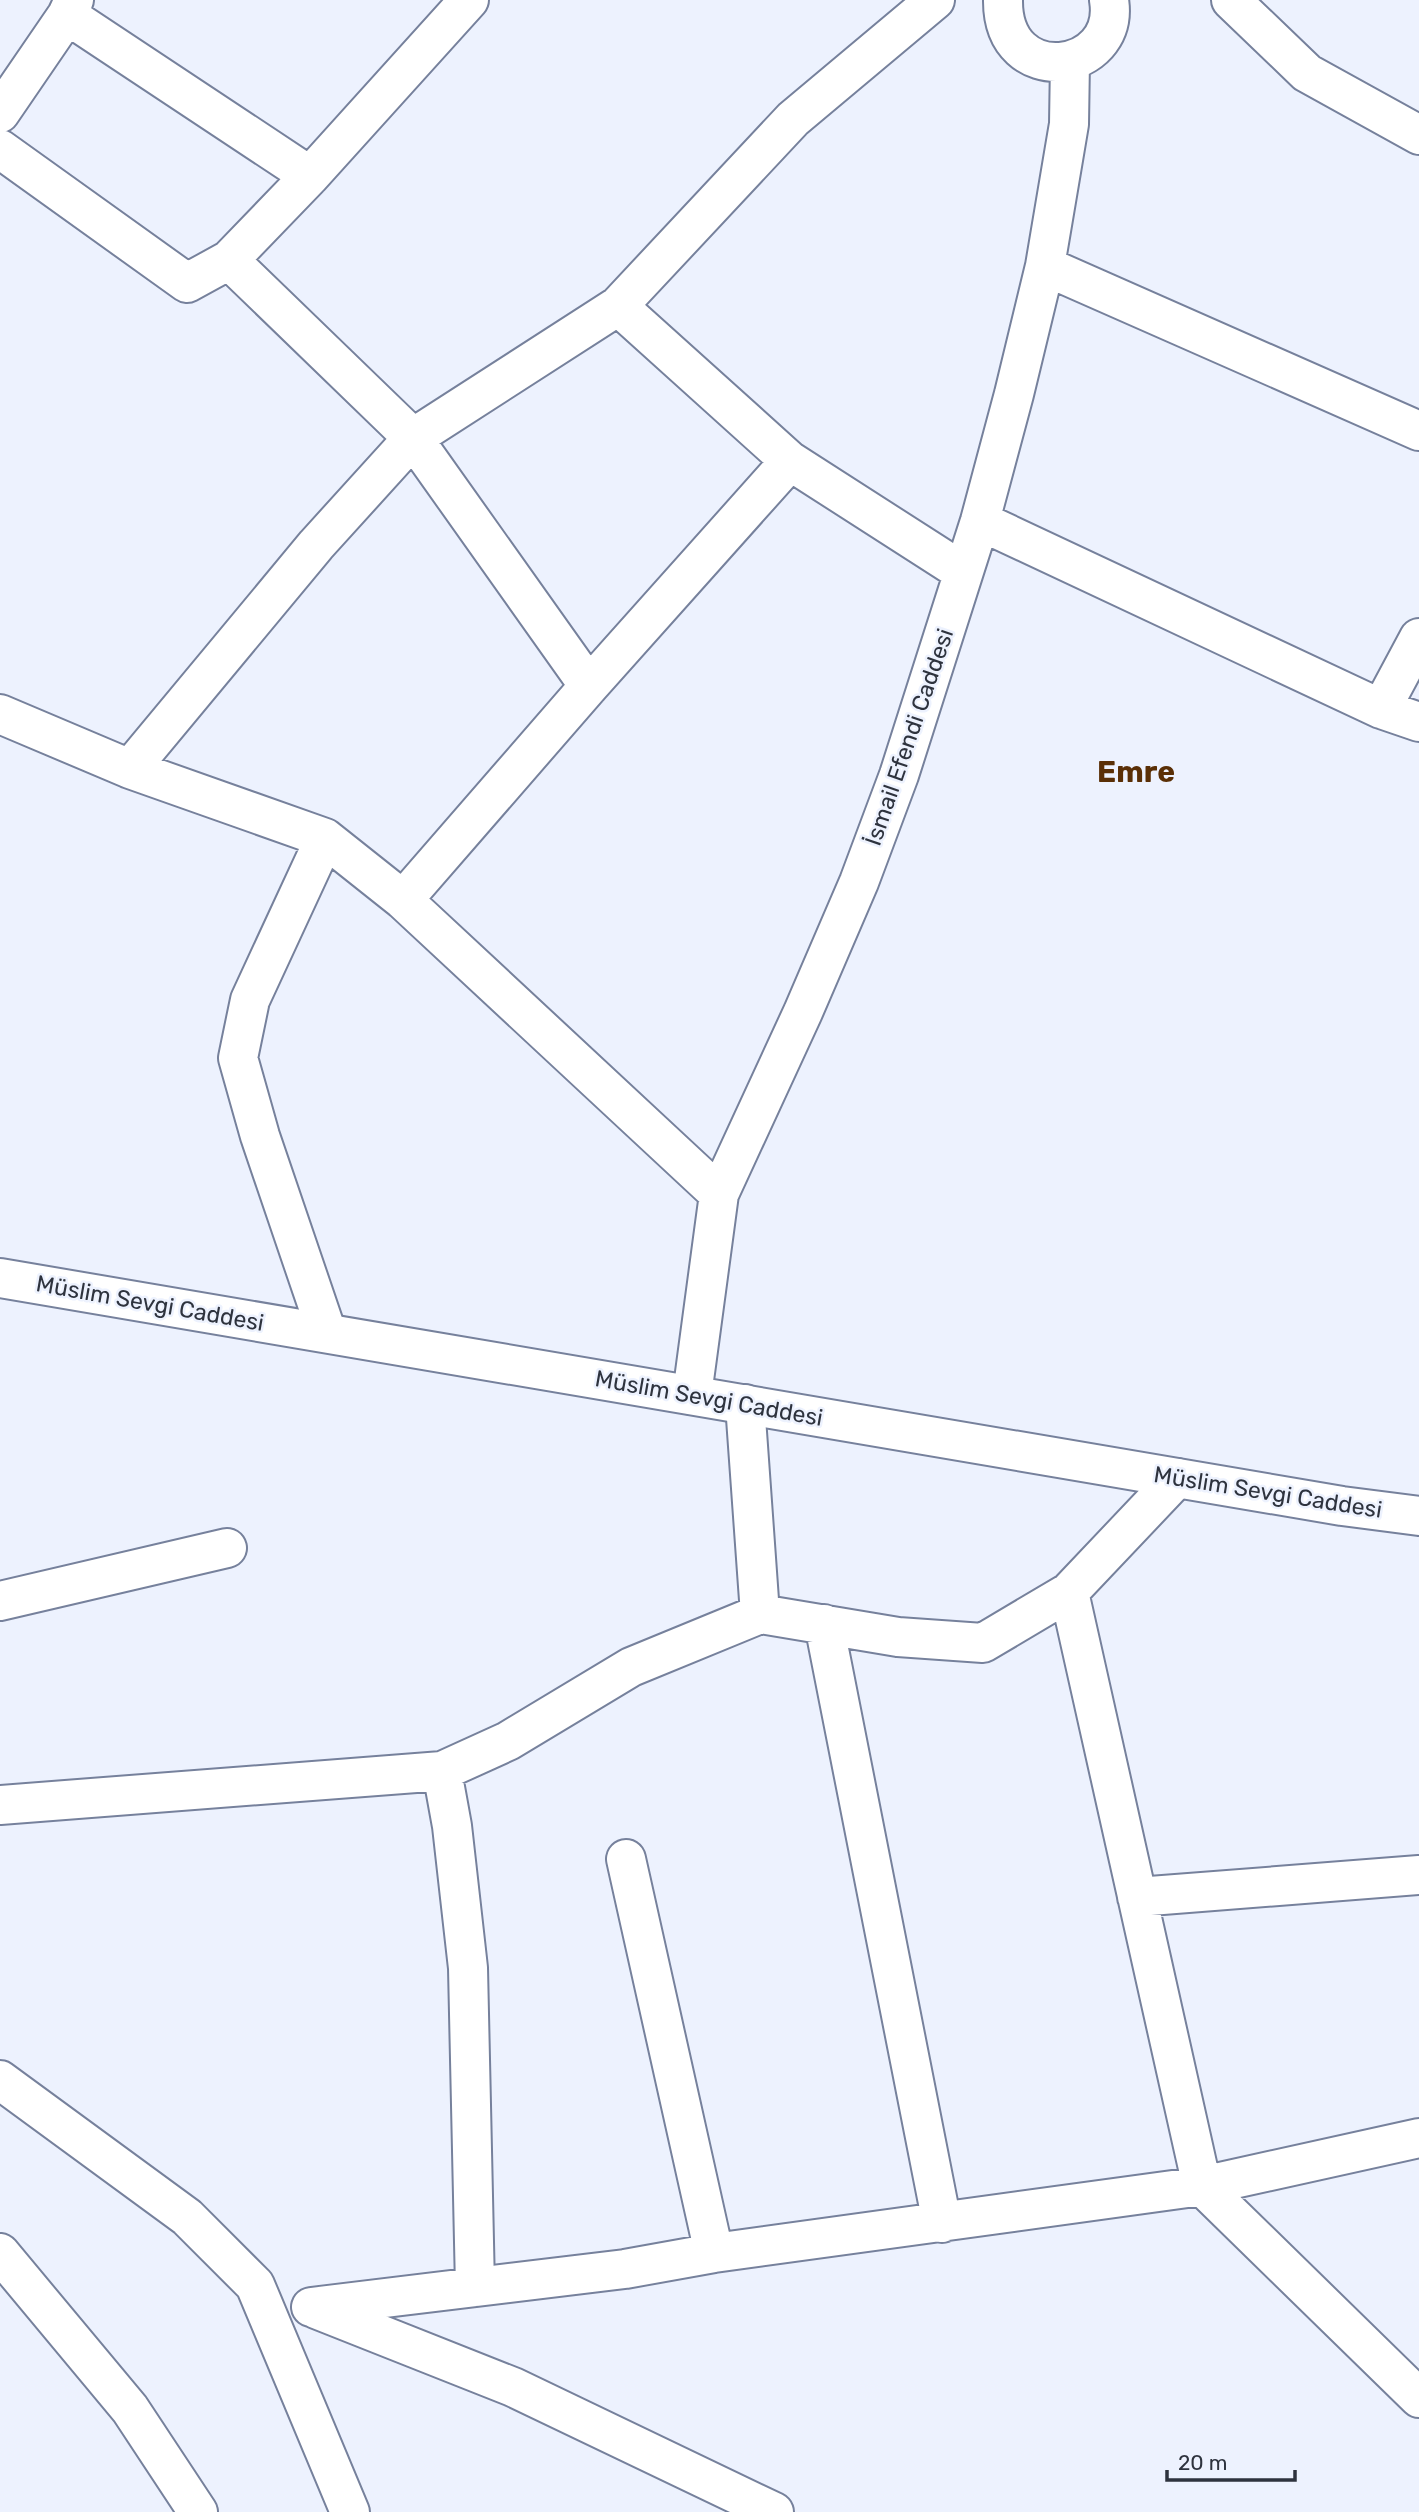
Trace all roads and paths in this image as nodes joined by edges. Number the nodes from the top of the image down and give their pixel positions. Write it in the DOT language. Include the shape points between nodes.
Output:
graph roads {
  1 [pos="469,0"];
  2 [pos="935,0"];
  3 [pos="1003,0"];
  4 [pos="1110,0"];
  5 [pos="1231,0"];
  6 [pos="71,7"];
  7 [pos="1070,61"];
  8 [pos="0,113"];
  9 [pos="1419,135"];
  10 [pos="0,149"];
  11 [pos="310,176"];
  12 [pos="229,260"];
  13 [pos="1045,266"];
  14 [pos="618,306"];
  15 [pos="1419,431"];
  16 [pos="413,438"];
  17 [pos="790,461"];
  18 [pos="980,521"];
  19 [pos="963,572"];
  20 [pos="1419,638"];
  21 [pos="589,686"];
  22 [pos="1381,709"];
  23 [pos="0,713"];
  24 [pos="1419,722"];
  25 [pos="130,769"];
  26 [pos="325,838"];
  27 [pos="403,900"];
  28 [pos="719,1194"];
  29 [pos="0,1278"];
  30 [pos="327,1334"];
  31 [pos="692,1395"];
  32 [pos="745,1404"];
  33 [pos="1177,1478"];
  34 [pos="1419,1516"];
  35 [pos="227,1548"];
  36 [pos="1069,1592"];
  37 [pos="0,1601"];
  38 [pos="760,1614"];
  39 [pos="824,1624"];
  40 [pos="442,1771"];
  41 [pos="0,1805"];
  42 [pos="626,1858"];
  43 [pos="1419,1875"];
  44 [pos="1137,1897"];
  45 [pos="0,2080"];
  46 [pos="1419,2138"];
  47 [pos="1202,2186"];
  48 [pos="942,2223"];
  49 [pos="0,2253"];
  50 [pos="714,2253"];
  51 [pos="255,2285"];
  52 [pos="475,2287"];
  53 [pos="311,2307"];
  54 [pos="1419,2398"];
  55 [pos="198,2512"];
  56 [pos="350,2512"];
  57 [pos="774,2512"];
  1 -- 11 [label="street"];
  2 -- 14 [label="street" via="793,119"];
  3 -- 7 [label="street" via="1003,17 1019,49 1052,63"];
  4 -- 7 [label="street" via="1108,26 1099,42"];
  5 -- 9 [label="street" via="1307,73"];
  6 -- 8 [label="street"];
  6 -- 11 [label="street"];
  7 -- 13 [label="street, İsmail Efendi Caddesi" via="1069,124"];
  10 -- 12 [label="street" via="187,283"];
  11 -- 12 [label="street"];
  12 -- 16 [label="street"];
  13 -- 15 [label="street"];
  13 -- 18 [label="street, İsmail Efendi Caddesi"];
  14 -- 16 [label="street"];
  14 -- 17 [label="street"];
  16 -- 21 [label="street"];
  16 -- 25 [label="street"];
  17 -- 19 [label="street"];
  17 -- 21 [label="street"];
  18 -- 19 [label="street, İsmail Efendi Caddesi"];
  18 -- 22 [label="street"];
  19 -- 28 [label="street, İsmail Efendi Caddesi" via="899,775 859,882"];
  20 -- 22 [label="street"];
  21 -- 27 [label="street"];
  22 -- 24 [label="street"];
  23 -- 25 [label="street"];
  25 -- 26 [label="street"];
  26 -- 27 [label="street"];
  26 -- 30 [label="street" via="250,1000 238,1058"];
  27 -- 28 [label="street"];
  28 -- 31 [label="street, İsmail Efendi Caddesi"];
  29 -- 30 [label="street, Müslim Sevgi Caddesi"];
  30 -- 31 [label="street, Müslim Sevgi Caddesi"];
  31 -- 32 [label="street, Müslim Sevgi Caddesi"];
  32 -- 33 [label="street, Müslim Sevgi Caddesi"];
  32 -- 38 [label="street"];
  33 -- 34 [label="street, Müslim Sevgi Caddesi"];
  33 -- 36 [label="street"];
  35 -- 37 [label="street"];
  36 -- 39 [label="street" via="983,1643 898,1637"];
  36 -- 44 [label="street"];
  38 -- 39 [label="street"];
  38 -- 40 [label="street" via="631,1667 508,1741"];
  39 -- 48 [label="street"];
  40 -- 41 [label="street"];
  40 -- 52 [label="street" via="468,1968"];
  42 -- 50 [label="street"];
  43 -- 44 [label="street"];
  44 -- 47 [label="street"];
  45 -- 51 [label="street" via="187,2217"];
  46 -- 47 [label="street"];
  47 -- 48 [label="street"];
  47 -- 54 [label="street"];
  48 -- 50 [label="street"];
  49 -- 55 [label="street" via="130,2409"];
  50 -- 52 [label="street"];
  51 -- 53 [label="street"];
  51 -- 56 [label="street"];
  52 -- 53 [label="street"];
  53 -- 57 [label="street" via="513,2387"];
}
